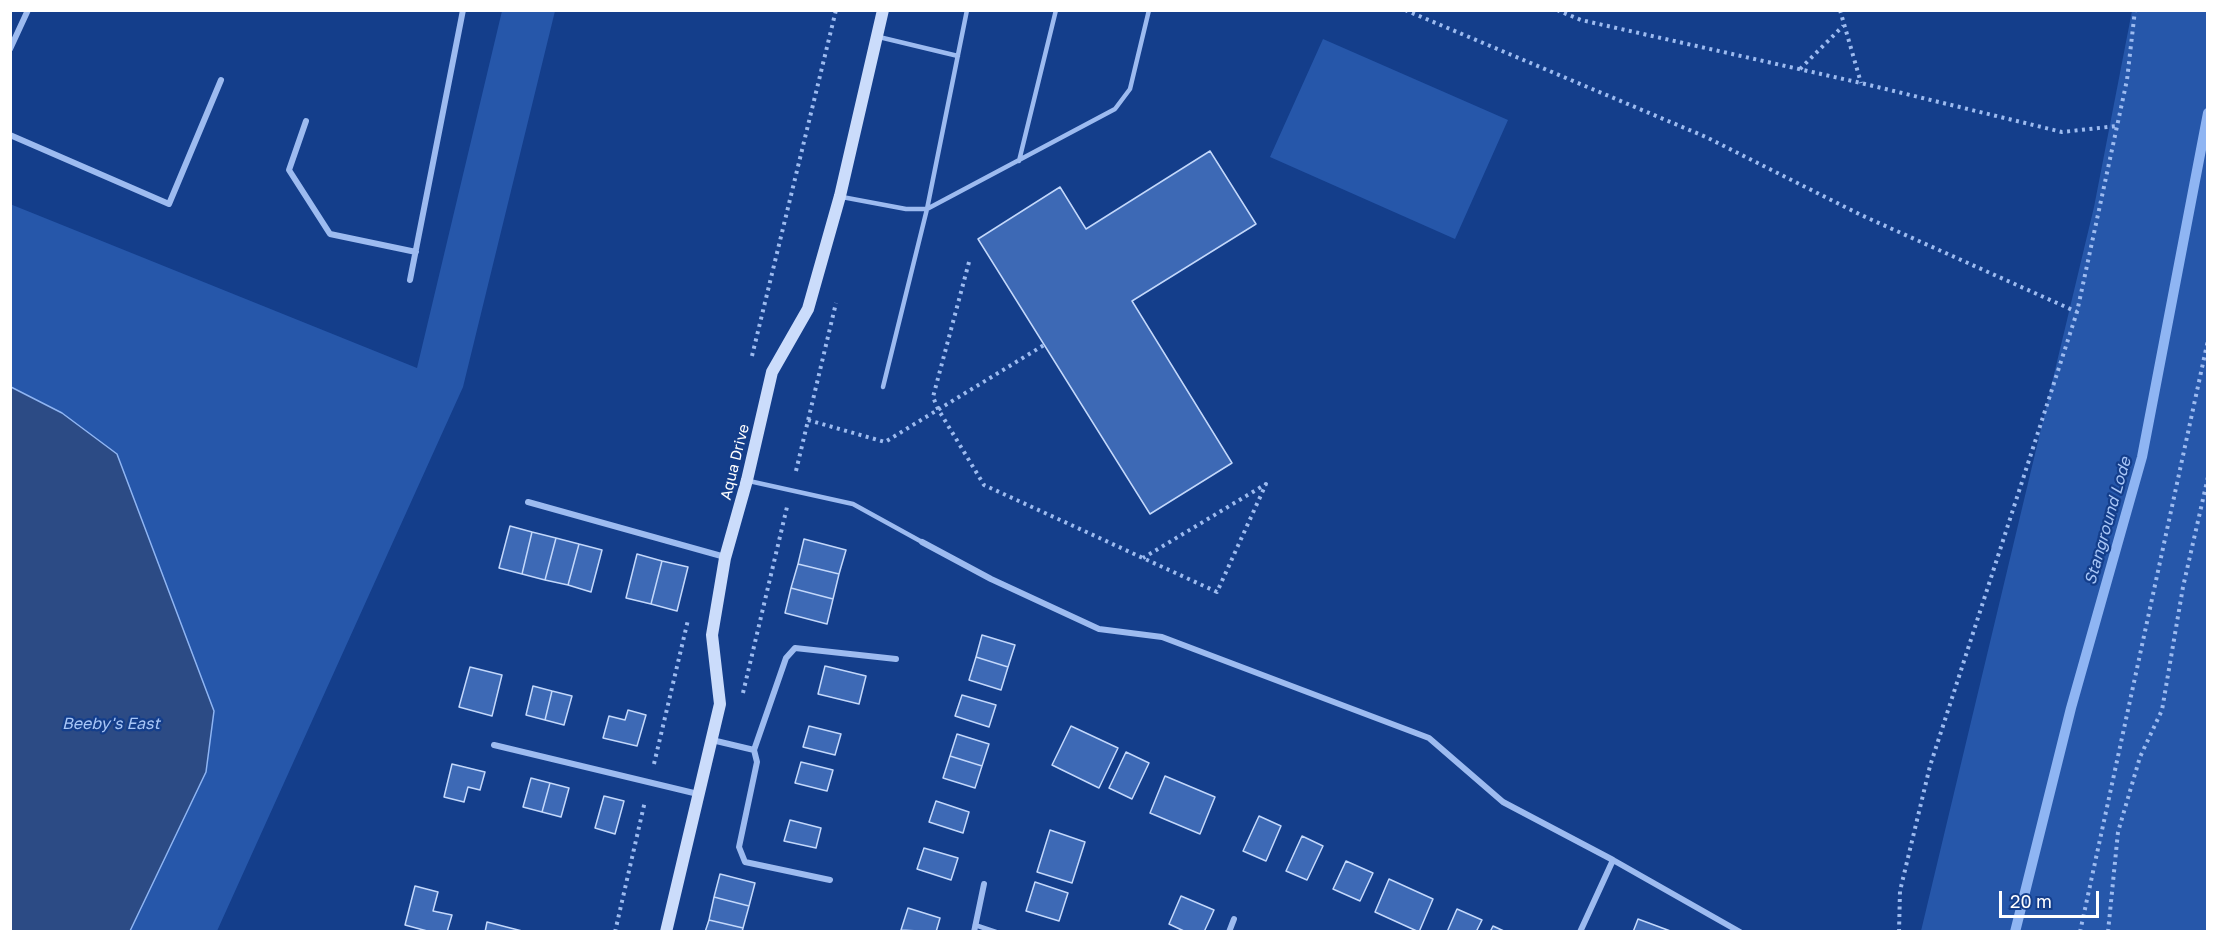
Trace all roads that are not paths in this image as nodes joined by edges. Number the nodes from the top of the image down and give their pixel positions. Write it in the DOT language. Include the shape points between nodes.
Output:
graph roads {
  1 [pos="28,10"];
  2 [pos="463,10"];
  3 [pos="883,10"];
  4 [pos="967,10"];
  5 [pos="1056,10"];
  6 [pos="1149,10"];
  7 [pos="877,36"];
  8 [pos="10,49"];
  9 [pos="958,56"];
  10 [pos="221,80"];
  11 [pos="306,121"];
  12 [pos="10,135"];
  13 [pos="1019,161"];
  14 [pos="840,196"];
  15 [pos="927,209"];
  16 [pos="416,252"];
  17 [pos="410,280"];
  18 [pos="884,387"];
  19 [pos="747,480"];
  20 [pos="528,502"];
  21 [pos="922,542"];
  22 [pos="726,558"];
  23 [pos="896,659"];
  24 [pos="711,740"];
  25 [pos="494,745"];
  26 [pos="754,750"];
  27 [pos="699,794"];
  28 [pos="1613,860"];
  29 [pos="830,880"];
  30 [pos="984,884"];
  31 [pos="1233,919"];
  32 [pos="975,928"];
  33 [pos="666,932"];
  34 [pos="996,932"];
  35 [pos="1229,932"];
  36 [pos="1580,932"];
  37 [pos="1740,932"];
  1 -- 8 [label="street"];
  2 -- 16 [label="street"];
  3 -- 7 [label="street, Aqua Drive"];
  4 -- 9 [label="lane"];
  5 -- 13 [label="lane"];
  6 -- 13 [label="lane" via="1131,89 1115,109"];
  7 -- 9 [label="lane"];
  7 -- 14 [label="street, Aqua Drive"];
  9 -- 15 [label="lane"];
  10 -- 12 [label="street" via="169,204"];
  11 -- 16 [label="street" via="288,170 330,234"];
  13 -- 15 [label="lane"];
  14 -- 15 [label="lane" via="906,209"];
  14 -- 19 [label="street, Aqua Drive" via="808,309 772,372"];
  15 -- 18 [label="lane"];
  16 -- 17 [label="street"];
  19 -- 21 [label="lane" via="853,504"];
  19 -- 22 [label="street, Aqua Drive"];
  20 -- 22 [label="street"];
  21 -- 28 [label="street" via="1099,629 1162,637 1429,738 1503,802"];
  22 -- 24 [label="street, Aqua Drive" via="712,635 720,704"];
  23 -- 26 [label="street" via="795,648 786,658"];
  24 -- 26 [label="street"];
  24 -- 27 [label="street, Aqua Drive"];
  25 -- 27 [label="street"];
  26 -- 29 [label="street" via="757,762 739,847 745,862"];
  27 -- 33 [label="street, Aqua Drive"];
  28 -- 36 [label="street"];
  28 -- 37 [label="street"];
  30 -- 32 [label="street"];
  31 -- 35 [label="street"];
  32 -- 34 [label="lane"];
}
